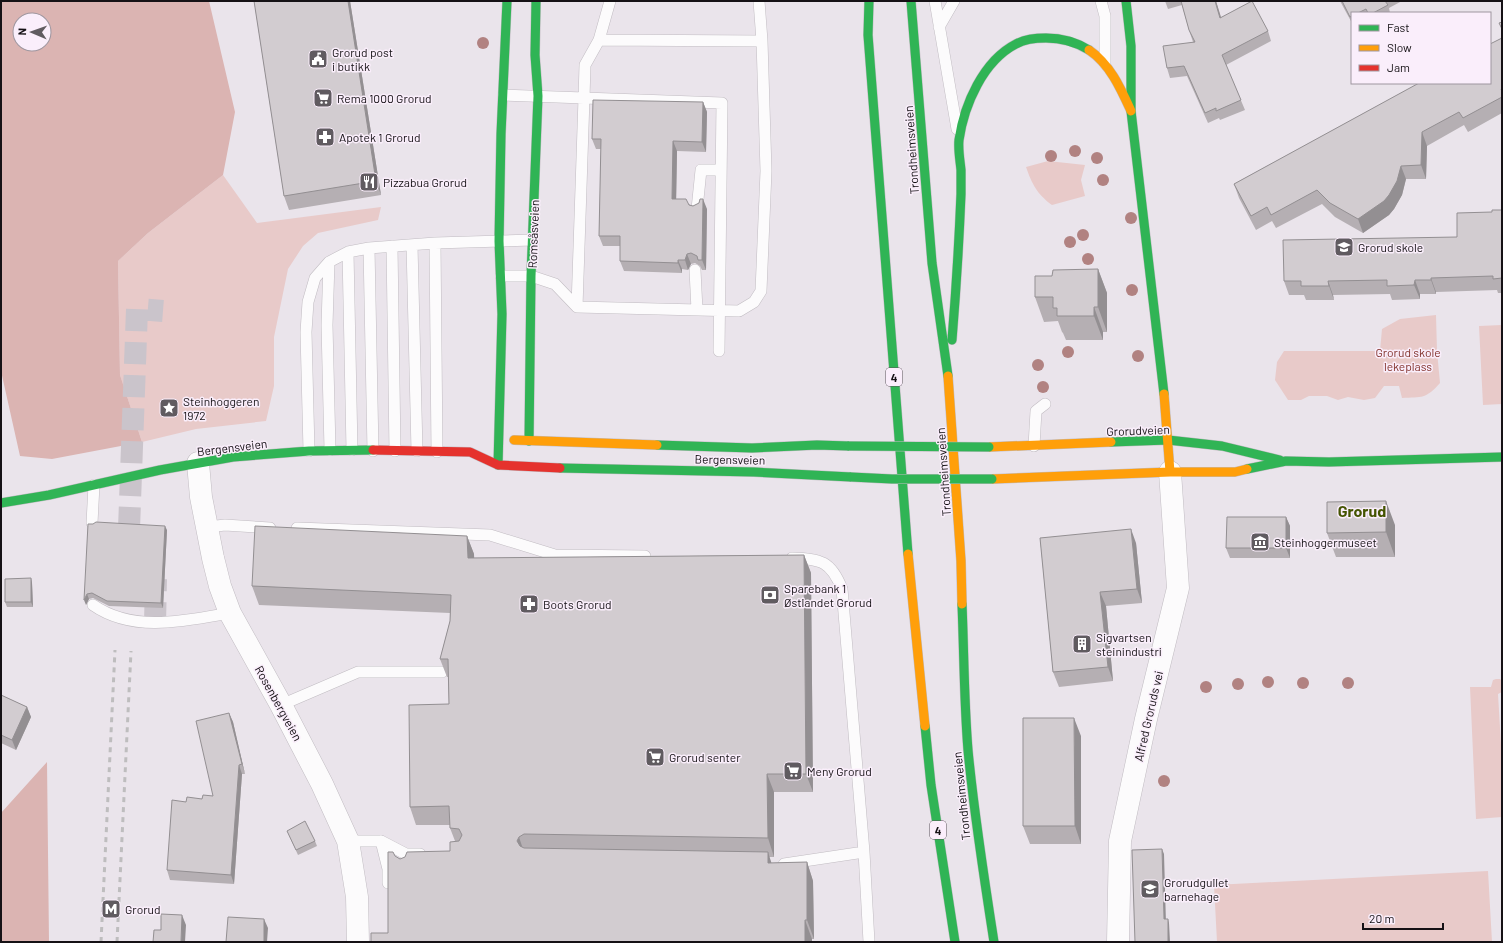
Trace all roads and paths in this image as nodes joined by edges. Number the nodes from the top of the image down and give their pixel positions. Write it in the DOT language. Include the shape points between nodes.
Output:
graph roads {
  1 [pos="507,1"];
  2 [pos="536,1"];
  3 [pos="610,1"];
  4 [pos="759,1"];
  5 [pos="863,1"];
  6 [pos="869,1"];
  7 [pos="911,1"];
  8 [pos="935,1"];
  9 [pos="954,1"];
  10 [pos="1101,1"];
  11 [pos="1126,1"];
  12 [pos="939,27"];
  13 [pos="868,35"];
  14 [pos="599,40"];
  15 [pos="762,41"];
  16 [pos="1105,64"];
  17 [pos="504,95"];
  18 [pos="538,96"];
  19 [pos="584,98"];
  20 [pos="1131,111"];
  21 [pos="959,141"];
  22 [pos="721,170"];
  23 [pos="697,209"];
  24 [pos="533,240"];
  25 [pos="499,241"];
  26 [pos="435,243"];
  27 [pos="412,245"];
  28 [pos="392,246"];
  29 [pos="369,248"];
  30 [pos="348,252"];
  31 [pos="329,262"];
  32 [pos="695,270"];
  33 [pos="501,276"];
  34 [pos="531,276"];
  35 [pos="577,307"];
  36 [pos="697,310"];
  37 [pos="719,310"];
  38 [pos="719,351"];
  39 [pos="949,381"];
  40 [pos="1045,404"];
  41 [pos="1168,440"];
  42 [pos="529,441"];
  43 [pos="491,443"];
  44 [pos="1034,446"];
  45 [pos="989,447"];
  46 [pos="330,450"];
  47 [pos="352,450"];
  48 [pos="310,451"];
  49 [pos="373,451"];
  50 [pos="395,451"];
  51 [pos="417,452"];
  52 [pos="437,452"];
  53 [pos="470,452"];
  54 [pos="1502,456"];
  55 [pos="1286,461"];
  56 [pos="198,463"];
  57 [pos="498,465"];
  58 [pos="529,467"];
  59 [pos="992,479"];
  60 [pos="1170,481"];
  61 [pos="94,485"];
  62 [pos="1,503"];
  63 [pos="92,523"];
  64 [pos="208,527"];
  65 [pos="658,556"];
  66 [pos="780,558"];
  67 [pos="93,605"];
  68 [pos="230,613"];
  69 [pos="442,672"];
  70 [pos="281,705"];
  71 [pos="348,841"];
  72 [pos="381,841"];
  73 [pos="864,852"];
  74 [pos="430,854"];
  75 [pos="771,864"];
  76 [pos="388,891"];
  77 [pos="358,942"];
  78 [pos="870,942"];
  79 [pos="955,942"];
  80 [pos="994,942"];
  81 [pos="1118,942"];
  1 -- 17 [label="main road"];
  2 -- 18 [label="main road, Romsåsveien" via="535,55"];
  3 -- 14 [label="lane"];
  4 -- 15 [label="lane"];
  5 -- 13 [label="main road"];
  6 -- 13 [label="main road, 4"];
  7 -- 39 [label="main road, Trondheimsveien" via="932,263"];
  8 -- 12 [label="lane"];
  9 -- 12 [label="lane"];
  10 -- 16 [label="lane" via="1105,16"];
  11 -- 20 [label="main road" via="1131,46"];
  12 -- 21 [label="lane"];
  13 -- 79 [label="main road, 4" via="908,553 923,710 931,785"];
  14 -- 15 [label="lane"];
  14 -- 19 [label="lane" via="585,65"];
  15 -- 37 [label="lane" via="766,170 762,291 754,302 739,311"];
  16 -- 20 [label="main road" via="1114,76"];
  16 -- 21 [label="main road" via="1093,51 1066,40 1039,38 1015,44 995,59 985,73 969,106"];
  17 -- 18 [label="lane"];
  17 -- 25 [label="main road"];
  18 -- 19 [label="lane"];
  18 -- 24 [label="main road, Romsåsveien"];
  19 -- 22 [label="lane" via="722,103"];
  19 -- 35 [label="lane"];
  20 -- 41 [label="main road"];
  21 -- 39 [label="main road" via="958,265"];
  22 -- 23 [label="lane" via="701,170"];
  22 -- 37 [label="lane"];
  24 -- 25 [label="lane"];
  24 -- 34 [label="main road, Romsåsveien"];
  25 -- 26 [label="lane"];
  25 -- 33 [label="main road"];
  26 -- 27 [label="lane"];
  26 -- 52 [label="lane"];
  27 -- 28 [label="lane"];
  27 -- 51 [label="lane"];
  28 -- 29 [label="lane"];
  28 -- 50 [label="lane"];
  29 -- 30 [label="lane"];
  29 -- 49 [label="lane"];
  30 -- 31 [label="lane"];
  30 -- 47 [label="lane"];
  31 -- 46 [label="lane" via="327,325"];
  31 -- 48 [label="lane" via="315,278 308,302 306,332"];
  32 -- 36 [label="lane"];
  33 -- 34 [label="lane"];
  33 -- 43 [label="main road" via="502,314"];
  34 -- 35 [label="lane" via="555,284"];
  34 -- 42 [label="main road, Romsåsveien"];
  35 -- 36 [label="lane"];
  36 -- 37 [label="lane"];
  37 -- 38 [label="lane"];
  39 -- 80 [label="main road, Trondheimsveien" via="961,561 968,749 979,847"];
  40 -- 44 [label="lane" via="1036,411"];
  41 -- 44 [label="main road, Grorudveien"];
  41 -- 55 [label="main road, Grorudveien" via="1222,446"];
  41 -- 60 [label="main road"];
  42 -- 43 [label="main road, Bergensveien"];
  42 -- 45 [label="main road, Bergensveien, bridge" via="752,448 817,445"];
  42 -- 58 [label="street, Romsåsveien"];
  43 -- 53 [label="main road, Bergensveien"];
  43 -- 57 [label="main road"];
  44 -- 45 [label="main road, Grorudveien"];
  46 -- 47 [label="main road, Bergensveien"];
  46 -- 48 [label="main road, Bergensveien"];
  47 -- 49 [label="main road, Bergensveien"];
  48 -- 56 [label="main road, Bergensveien" via="233,457"];
  49 -- 50 [label="main road, Bergensveien"];
  50 -- 51 [label="main road, Bergensveien"];
  51 -- 52 [label="main road, Bergensveien"];
  52 -- 53 [label="main road, Bergensveien"];
  53 -- 57 [label="main road, Bergensveien"];
  54 -- 55 [label="main road, Grorudveien"];
  55 -- 60 [label="main road, Grorudveien" via="1235,472"];
  56 -- 61 [label="main road, Bergensveien"];
  56 -- 64 [label="street, Rosenbergveien" via="201,497"];
  57 -- 58 [label="main road, Bergensveien"];
  58 -- 59 [label="main road, Bergensveien, bridge" via="754,472 906,479"];
  59 -- 60 [label="main road, Grorudveien"];
  60 -- 81 [label="street, Alfred Groruds vei" via="1178,588 1120,841"];
  61 -- 62 [label="main road, Bergensveien"];
  61 -- 63 [label="lane"];
  64 -- 65 [label="lane" via="226,525 490,536 555,556"];
  64 -- 68 [label="street, Rosenbergveien" via="220,586"];
  66 -- 73 [label="lane" via="822,562 831,568 842,589"];
  67 -- 68 [label="lane" via="116,618 149,622 177,622"];
  68 -- 70 [label="street, Rosenbergveien"];
  69 -- 70 [label="lane" via="358,672"];
  70 -- 71 [label="street, Rosenbergveien"];
  71 -- 72 [label="lane"];
  71 -- 77 [label="street, Rosenbergveien" via="357,897"];
  72 -- 74 [label="lane" via="406,858"];
  72 -- 76 [label="lane" via="388,869"];
  73 -- 75 [label="lane" via="787,864"];
  73 -- 78 [label="lane"];
}
